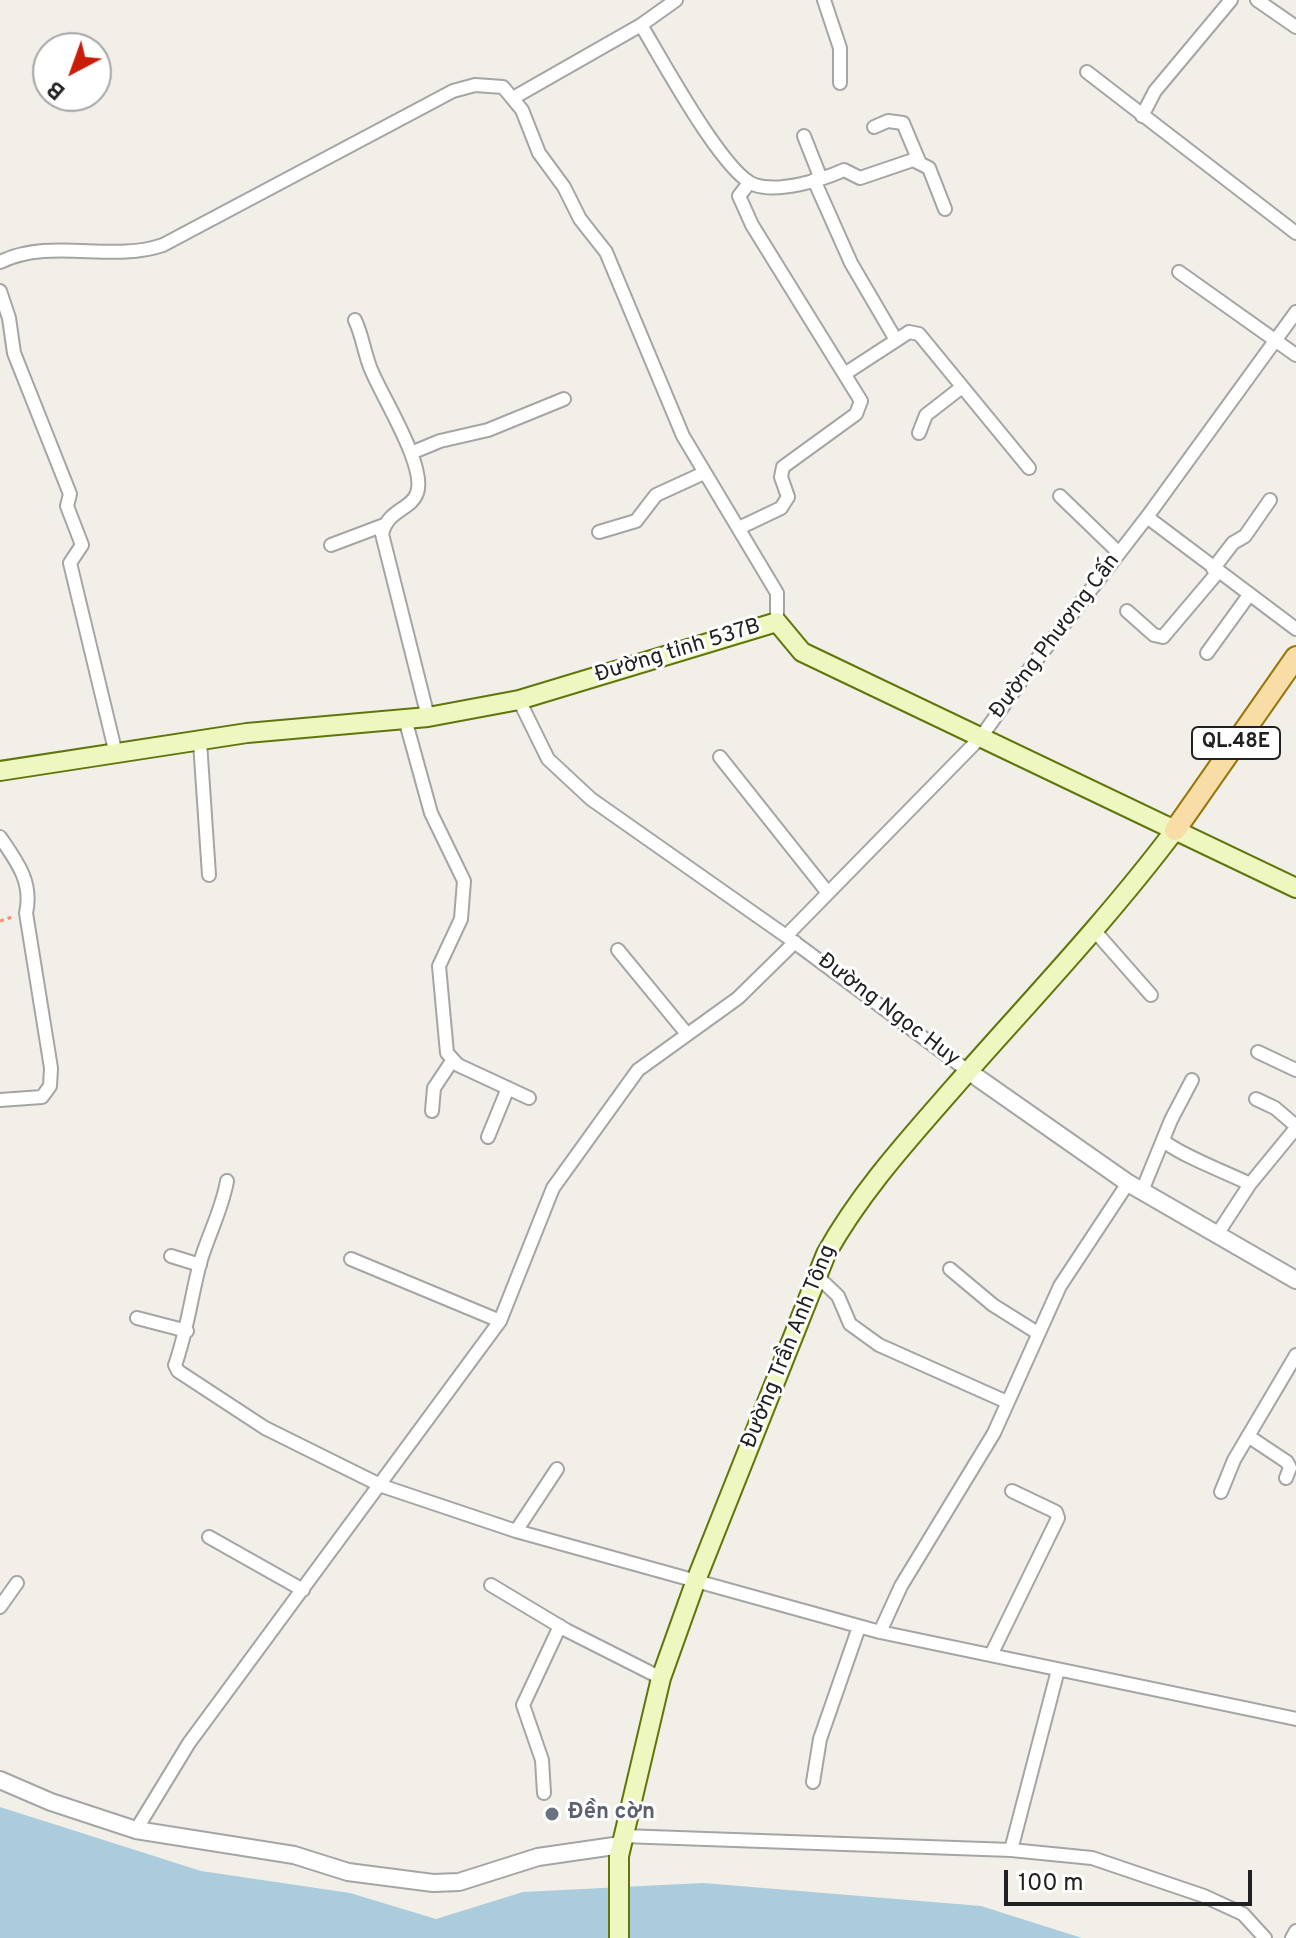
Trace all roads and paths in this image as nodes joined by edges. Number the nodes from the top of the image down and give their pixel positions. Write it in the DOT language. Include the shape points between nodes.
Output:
graph roads {
  1 [pos="676,0"];
  2 [pos="824,0"];
  3 [pos="1231,0"];
  4 [pos="1257,0"];
  5 [pos="641,25"];
  6 [pos="1296,27"];
  7 [pos="1087,72"];
  8 [pos="840,83"];
  9 [pos="513,98"];
  10 [pos="1142,116"];
  11 [pos="874,127"];
  12 [pos="804,136"];
  13 [pos="919,161"];
  14 [pos="818,179"];
  15 [pos="749,183"];
  16 [pos="945,209"];
  17 [pos="1296,233"];
  18 [pos="0,262"];
  19 [pos="1179,272"];
  20 [pos="0,291"];
  21 [pos="1296,312"];
  22 [pos="355,320"];
  23 [pos="896,340"];
  24 [pos="1274,342"];
  25 [pos="1296,355"];
  26 [pos="846,373"];
  27 [pos="962,387"];
  28 [pos="564,399"];
  29 [pos="919,433"];
  30 [pos="411,453"];
  31 [pos="1029,468"];
  32 [pos="704,473"];
  33 [pos="1060,496"];
  34 [pos="1270,500"];
  35 [pos="1147,517"];
  36 [pos="384,525"];
  37 [pos="739,528"];
  38 [pos="599,532"];
  39 [pos="331,545"];
  40 [pos="1119,553"];
  41 [pos="1215,570"];
  42 [pos="1249,595"];
  43 [pos="1127,611"];
  44 [pos="777,622"];
  45 [pos="1296,629"];
  46 [pos="1207,653"];
  47 [pos="1295,662"];
  48 [pos="519,700"];
  49 [pos="428,717"];
  50 [pos="405,719"];
  51 [pos="981,737"];
  52 [pos="200,742"];
  53 [pos="116,754"];
  54 [pos="720,757"];
  55 [pos="0,771"];
  56 [pos="1175,830"];
  57 [pos="0,837"];
  58 [pos="209,875"];
  59 [pos="1296,888"];
  60 [pos="828,893"];
  61 [pos="1093,929"];
  62 [pos="791,939"];
  63 [pos="618,950"];
  64 [pos="1151,995"];
  65 [pos="687,1034"];
  66 [pos="1258,1052"];
  67 [pos="452,1061"];
  68 [pos="1296,1070"];
  69 [pos="968,1071"];
  70 [pos="1192,1080"];
  71 [pos="508,1088"];
  72 [pos="529,1098"];
  73 [pos="1256,1099"];
  74 [pos="0,1100"];
  75 [pos="432,1111"];
  76 [pos="1296,1127"];
  77 [pos="488,1137"];
  78 [pos="1163,1140"];
  79 [pos="227,1181"];
  80 [pos="1250,1184"];
  81 [pos="1135,1187"];
  82 [pos="1218,1233"];
  83 [pos="171,1256"];
  84 [pos="351,1259"];
  85 [pos="200,1265"];
  86 [pos="950,1269"];
  87 [pos="817,1276"];
  88 [pos="1296,1280"];
  89 [pos="137,1318"];
  90 [pos="500,1321"];
  91 [pos="187,1331"];
  92 [pos="1036,1332"];
  93 [pos="1296,1355"];
  94 [pos="1007,1402"];
  95 [pos="1248,1436"];
  96 [pos="557,1469"];
  97 [pos="1286,1478"];
  98 [pos="382,1486"];
  99 [pos="1012,1491"];
  100 [pos="1221,1492"];
  101 [pos="516,1531"];
  102 [pos="209,1537"];
  103 [pos="17,1583"];
  104 [pos="695,1583"];
  105 [pos="491,1585"];
  106 [pos="303,1590"];
  107 [pos="0,1607"];
  108 [pos="560,1626"];
  109 [pos="859,1627"];
  110 [pos="880,1632"];
  111 [pos="991,1655"];
  112 [pos="1058,1670"];
  113 [pos="661,1678"];
  114 [pos="1296,1719"];
  115 [pos="0,1780"];
  116 [pos="813,1782"];
  117 [pos="544,1793"];
  118 [pos="136,1830"];
  119 [pos="621,1846"];
  120 [pos="1011,1850"];
  121 [pos="1296,1931"];
  122 [pos="619,1938"];
  123 [pos="1265,1938"];
  124 [pos="1292,1938"];
  1 -- 5 [label="street"];
  2 -- 8 [label="street" via="840,48"];
  3 -- 10 [label="street" via="1155,91"];
  4 -- 6 [label="street"];
  5 -- 9 [label="street"];
  5 -- 15 [label="street" via="727,163"];
  7 -- 10 [label="street"];
  9 -- 18 [label="street" via="510,91 491,85 453,91 154,249 38,250"];
  9 -- 32 [label="street" via="539,153 606,252 683,436"];
  10 -- 17 [label="street"];
  11 -- 13 [label="street" via="888,121 903,123"];
  12 -- 14 [label="street"];
  13 -- 14 [label="street" via="865,177 844,170"];
  13 -- 16 [label="street" via="929,168"];
  14 -- 15 [label="street" via="783,188"];
  14 -- 23 [label="street" via="851,263"];
  15 -- 26 [label="street" via="739,196 752,225"];
  19 -- 24 [label="street"];
  20 -- 53 [label="street" via="14,353 70,494 67,506 82,545 70,563"];
  21 -- 24 [label="street, Đường Phương Cấn"];
  22 -- 30 [label="street" via="370,369"];
  23 -- 26 [label="street"];
  23 -- 27 [label="street" via="909,332 919,334"];
  24 -- 25 [label="street"];
  24 -- 35 [label="street, Đường Phương Cấn"];
  26 -- 37 [label="street" via="861,401 858,412 786,463 781,477 788,497 781,508"];
  27 -- 29 [label="street" via="926,415"];
  27 -- 31 [label="street"];
  28 -- 30 [label="street"];
  30 -- 36 [label="street" via="418,492"];
  32 -- 37 [label="street"];
  32 -- 38 [label="street" via="656,495 636,521"];
  33 -- 40 [label="street"];
  34 -- 41 [label="street"];
  35 -- 40 [label="street, Đường Phương Cấn"];
  35 -- 41 [label="street"];
  36 -- 39 [label="street"];
  36 -- 49 [label="street" via="393,583"];
  37 -- 44 [label="street" via="777,593"];
  40 -- 51 [label="street, Đường Phương Cấn"];
  41 -- 42 [label="street"];
  41 -- 43 [label="street" via="1163,637"];
  42 -- 45 [label="street"];
  42 -- 46 [label="street"];
  44 -- 48 [label="main road, Đường tỉnh 537B"];
  44 -- 51 [label="main road, Đường tỉnh 537B" via="802,652"];
  47 -- 56 [label="main road, Đường Trần Anh Tông / QL.48E"];
  48 -- 49 [label="main road, Đường tỉnh 537B"];
  48 -- 62 [label="street, Đường Ngọc Huy" via="548,759 591,799"];
  49 -- 50 [label="main road, Đường tỉnh 537B"];
  50 -- 52 [label="main road, Đường tỉnh 537B"];
  50 -- 67 [label="street" via="422,789 464,881 461,919 439,966 445,1041"];
  51 -- 56 [label="main road, Đường tỉnh 537B"];
  51 -- 60 [label="street, Đường Phương Cấn"];
  52 -- 53 [label="main road, Đường tỉnh 537B"];
  52 -- 58 [label="street"];
  53 -- 55 [label="main road, Đường tỉnh 537B"];
  54 -- 60 [label="street"];
  56 -- 59 [label="main road, Đường tỉnh 537B"];
  56 -- 61 [label="main road, Đường Trần Anh Tông"];
  57 -- 74 [label="street" via="29,889 26,913 51,1068 50,1086 42,1097"];
  60 -- 62 [label="street, Đường Phương Cấn"];
  61 -- 64 [label="street"];
  61 -- 69 [label="main road, Đường Trần Anh Tông"];
  62 -- 65 [label="street, Đường Phương Cấn" via="738,998"];
  62 -- 69 [label="street, Đường Ngọc Huy"];
  63 -- 65 [label="street"];
  65 -- 90 [label="street, Đường Phương Cấn" via="638,1070 553,1188"];
  66 -- 68 [label="street"];
  67 -- 71 [label="street"];
  67 -- 75 [label="street" via="434,1088"];
  69 -- 81 [label="street, Đường Ngọc Huy"];
  69 -- 87 [label="main road, Đường Trần Anh Tông" via="864,1193"];
  70 -- 78 [label="street"];
  71 -- 72 [label="street"];
  71 -- 77 [label="street"];
  73 -- 76 [label="street"];
  76 -- 80 [label="street"];
  78 -- 80 [label="street" via="1177,1152"];
  78 -- 81 [label="street"];
  79 -- 85 [label="street"];
  80 -- 82 [label="street"];
  81 -- 82 [label="street, Đường Ngọc Huy"];
  81 -- 92 [label="street" via="1060,1286"];
  82 -- 88 [label="street, Đường Ngọc Huy"];
  83 -- 85 [label="street"];
  84 -- 90 [label="street"];
  85 -- 91 [label="street"];
  86 -- 92 [label="street"];
  87 -- 94 [label="street" via="838,1296 850,1324 879,1345"];
  87 -- 104 [label="main road, Đường Trần Anh Tông"];
  89 -- 91 [label="street"];
  90 -- 98 [label="street, Đường Phương Cấn"];
  91 -- 98 [label="street" via="175,1365 178,1371 265,1428"];
  92 -- 94 [label="street"];
  93 -- 95 [label="street"];
  94 -- 110 [label="street"];
  95 -- 97 [label="street" via="1287,1462"];
  95 -- 100 [label="street"];
  96 -- 101 [label="street"];
  98 -- 101 [label="street"];
  98 -- 106 [label="street, Đường Phương Cấn"];
  99 -- 111 [label="street" via="1056,1512 1058,1518"];
  101 -- 104 [label="street"];
  102 -- 106 [label="street"];
  103 -- 107 [label="street"];
  104 -- 109 [label="street"];
  104 -- 113 [label="main road, Đường Trần Anh Tông"];
  105 -- 108 [label="street"];
  106 -- 118 [label="street, Đường Phương Cấn" via="189,1743"];
  108 -- 113 [label="street"];
  108 -- 117 [label="street" via="523,1705 542,1760"];
  109 -- 110 [label="street"];
  109 -- 116 [label="street" via="820,1739"];
  110 -- 111 [label="street"];
  111 -- 112 [label="street"];
  112 -- 114 [label="street"];
  112 -- 120 [label="street"];
  113 -- 119 [label="main road, Đường Trần Anh Tông"];
  115 -- 118 [label="street"];
  118 -- 119 [label="street" via="294,1855 340,1871 433,1883 459,1882 538,1857"];
  119 -- 120 [label="street"];
  119 -- 122 [label="main road, Đường Trần Anh Tông"];
  120 -- 123 [label="street" via="1092,1858 1204,1896 1243,1914"];
  121 -- 124 [label="street"];
}
